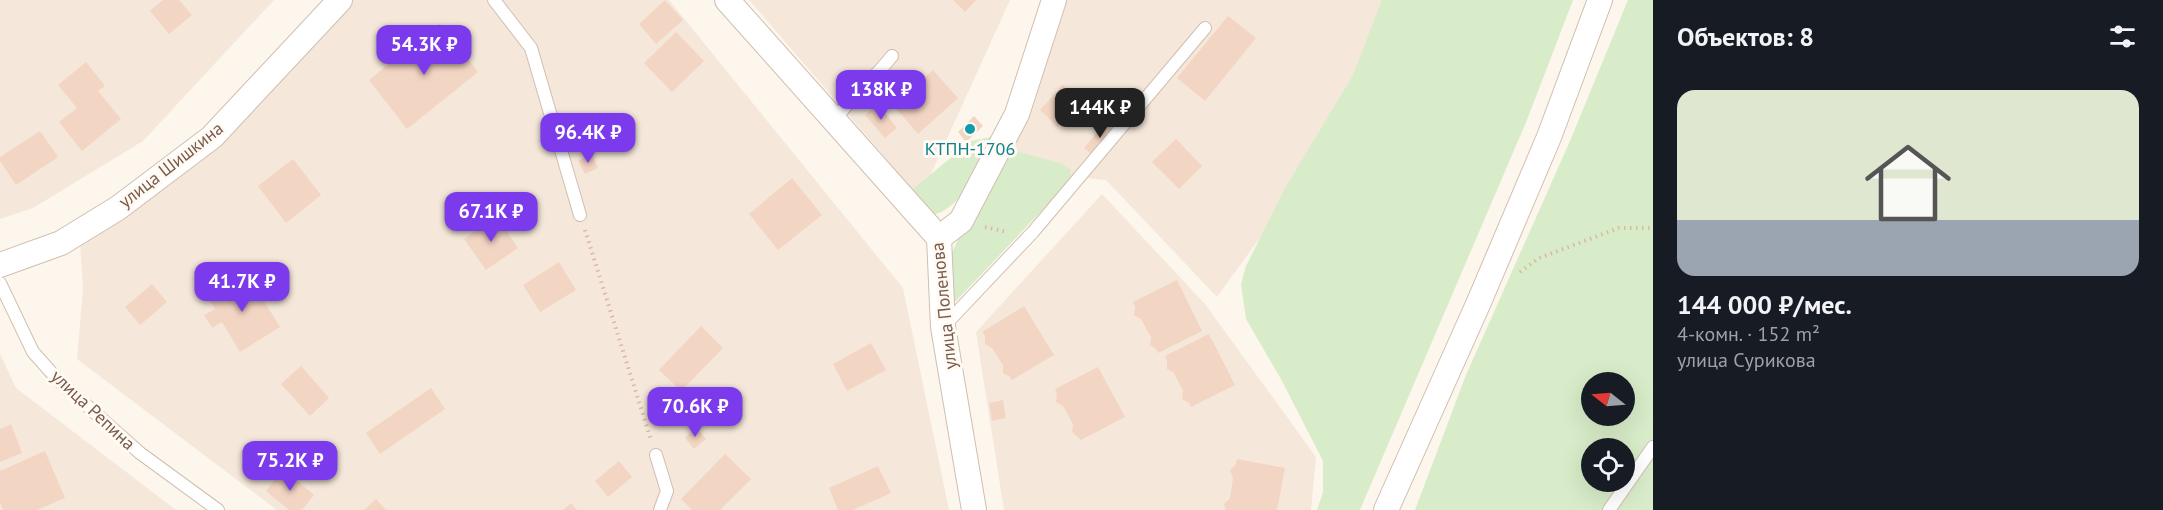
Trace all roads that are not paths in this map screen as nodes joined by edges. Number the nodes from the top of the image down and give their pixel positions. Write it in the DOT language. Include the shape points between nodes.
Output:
graph roads {
  1 [pos="340,0"];
  2 [pos="494,0"];
  3 [pos="727,0"];
  4 [pos="1053,0"];
  5 [pos="1600,0"];
  6 [pos="1204,28"];
  7 [pos="892,56"];
  8 [pos="834,120"];
  9 [pos="580,215"];
  10 [pos="939,238"];
  11 [pos="0,266"];
  12 [pos="0,283"];
  13 [pos="943,327"];
  14 [pos="1653,447"];
  15 [pos="656,455"];
  16 [pos="218,510"];
  17 [pos="660,510"];
  18 [pos="974,510"];
  19 [pos="1386,510"];
  20 [pos="1609,510"];
  1 -- 11 [label="street, улица Шишкина" via="212,137 118,208 61,243"];
  2 -- 9 [label="lane" via="531,48"];
  3 -- 8 [label="street, улица Поленова"];
  4 -- 10 [label="street" via="1017,114 961,221"];
  5 -- 19 [label="street" via="1549,137"];
  6 -- 13 [label="lane" via="1033,232"];
  7 -- 8 [label="lane"];
  8 -- 10 [label="street, улица Поленова"];
  10 -- 13 [label="street, улица Поленова"];
  12 -- 16 [label="lane, улица Репина" via="33,352 58,380 140,453"];
  13 -- 18 [label="street, улица Поленова"];
  14 -- 20 [label="lane"];
  15 -- 17 [label="lane" via="667,491"];
}
